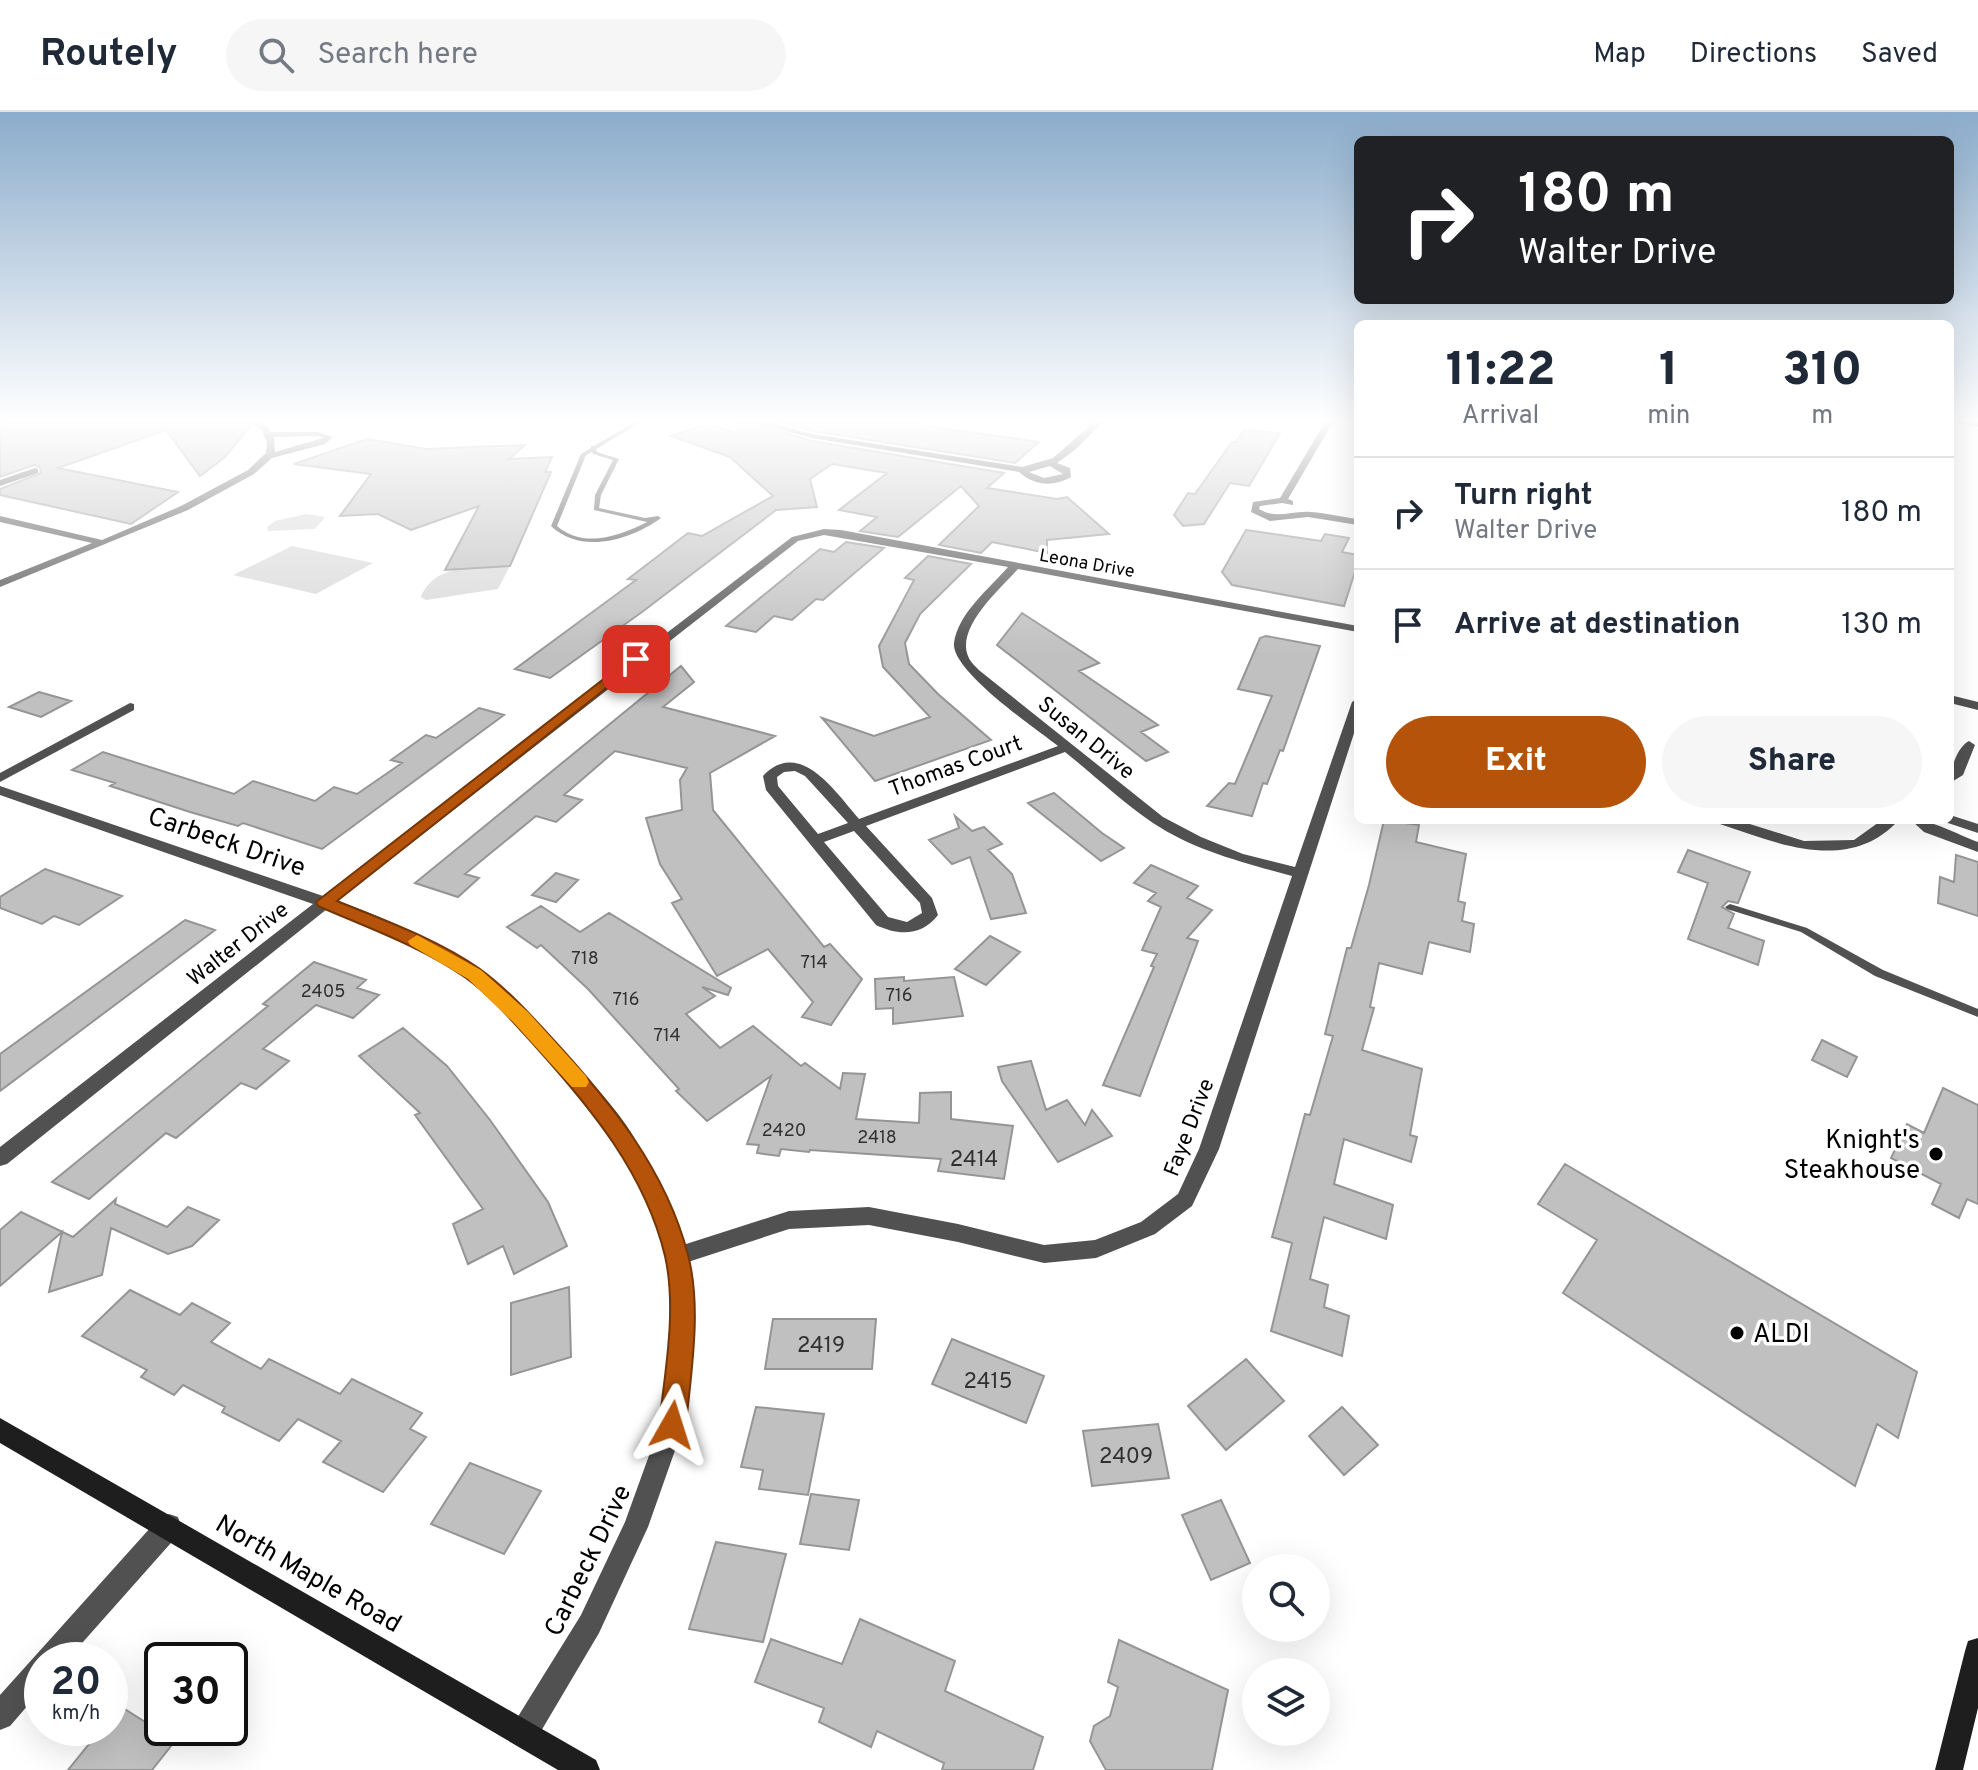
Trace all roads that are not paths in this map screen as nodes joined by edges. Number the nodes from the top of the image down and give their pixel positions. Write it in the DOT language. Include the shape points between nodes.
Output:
graph roads {
  1 [pos="201,499"];
  2 [pos="564,499"];
  3 [pos="597,499"];
  4 [pos="1283,500"];
  5 [pos="1302,514"];
  6 [pos="0,519"];
  7 [pos="1354,521"];
  8 [pos="810,534"];
  9 [pos="99,542"];
  10 [pos="1015,566"];
  11 [pos="0,584"];
  12 [pos="1354,628"];
  13 [pos="1954,700"];
  14 [pos="1978,706"];
  15 [pos="130,707"];
  16 [pos="1354,714"];
  17 [pos="1969,745"];
  18 [pos="1067,747"];
  19 [pos="1954,776"];
  20 [pos="0,778"];
  21 [pos="0,790"];
  22 [pos="1954,820"];
  23 [pos="1734,824"];
  24 [pos="1886,824"];
  25 [pos="1923,824"];
  26 [pos="858,825"];
  27 [pos="1978,829"];
  28 [pos="815,840"];
  29 [pos="1978,847"];
  30 [pos="1299,873"];
  31 [pos="324,902"];
  32 [pos="1730,907"];
  33 [pos="1978,1013"];
  34 [pos="0,1158"];
  35 [pos="677,1256"];
  36 [pos="0,1430"];
  37 [pos="169,1526"];
  38 [pos="65,1642"];
  39 [pos="1978,1651"];
  40 [pos="24,1689"];
  41 [pos="0,1716"];
  42 [pos="524,1733"];
  43 [pos="586,1770"];
  44 [pos="1949,1770"];
  1 -- 9 [label="street"];
  2 -- 3 [label="lane" via="554,526 594,540 633,533 658,518 596,509"];
  4 -- 5 [label="street"];
  4 -- 5 [label="street" via="1256,504 1254,510 1263,516"];
  5 -- 7 [label="street"];
  6 -- 9 [label="street"];
  8 -- 10 [label="street, Leona Drive" via="841,533"];
  8 -- 31 [label="street, Walter Drive" via="781,547"];
  9 -- 11 [label="street"];
  10 -- 12 [label="street, Leona Drive"];
  10 -- 18 [label="street, Susan Drive" via="964,627 961,657"];
  13 -- 14 [label="street"];
  15 -- 20 [label="street"];
  16 -- 30 [label="street, Faye Drive"];
  17 -- 19 [label="street"];
  18 -- 26 [label="street, Thomas Court"];
  18 -- 30 [label="street, Susan Drive" via="1158,820 1238,857"];
  21 -- 31 [label="street, Carbeck Drive"];
  22 -- 27 [label="street"];
  23 -- 24 [label="street" via="1803,846 1857,844"];
  25 -- 29 [label="street"];
  26 -- 28 [label="street, Thomas Court"];
  26 -- 28 [label="street" via="810,773 781,768 770,776 771,787"];
  26 -- 28 [label="street" via="927,902 930,915 918,926 897,929 882,921"];
  30 -- 35 [label="street, Faye Drive" via="1209,1149 1185,1200 1148,1228 1096,1249 1044,1254 869,1216 789,1220"];
  31 -- 34 [label="street, Walter Drive"];
  31 -- 35 [label="street, Carbeck Drive" via="427,946 474,975 521,1018 624,1137"];
  32 -- 33 [label="lane" via="1804,930 1879,973"];
  35 -- 42 [label="street, Carbeck Drive" via="683,1327 672,1425 636,1527 590,1624"];
  36 -- 37 [label="main road, North Maple Road"];
  37 -- 38 [label="street"];
  37 -- 42 [label="main road, North Maple Road"];
  39 -- 44 [label="main road"];
  40 -- 41 [label="street"];
  42 -- 43 [label="main road, North Maple Road"];
}
